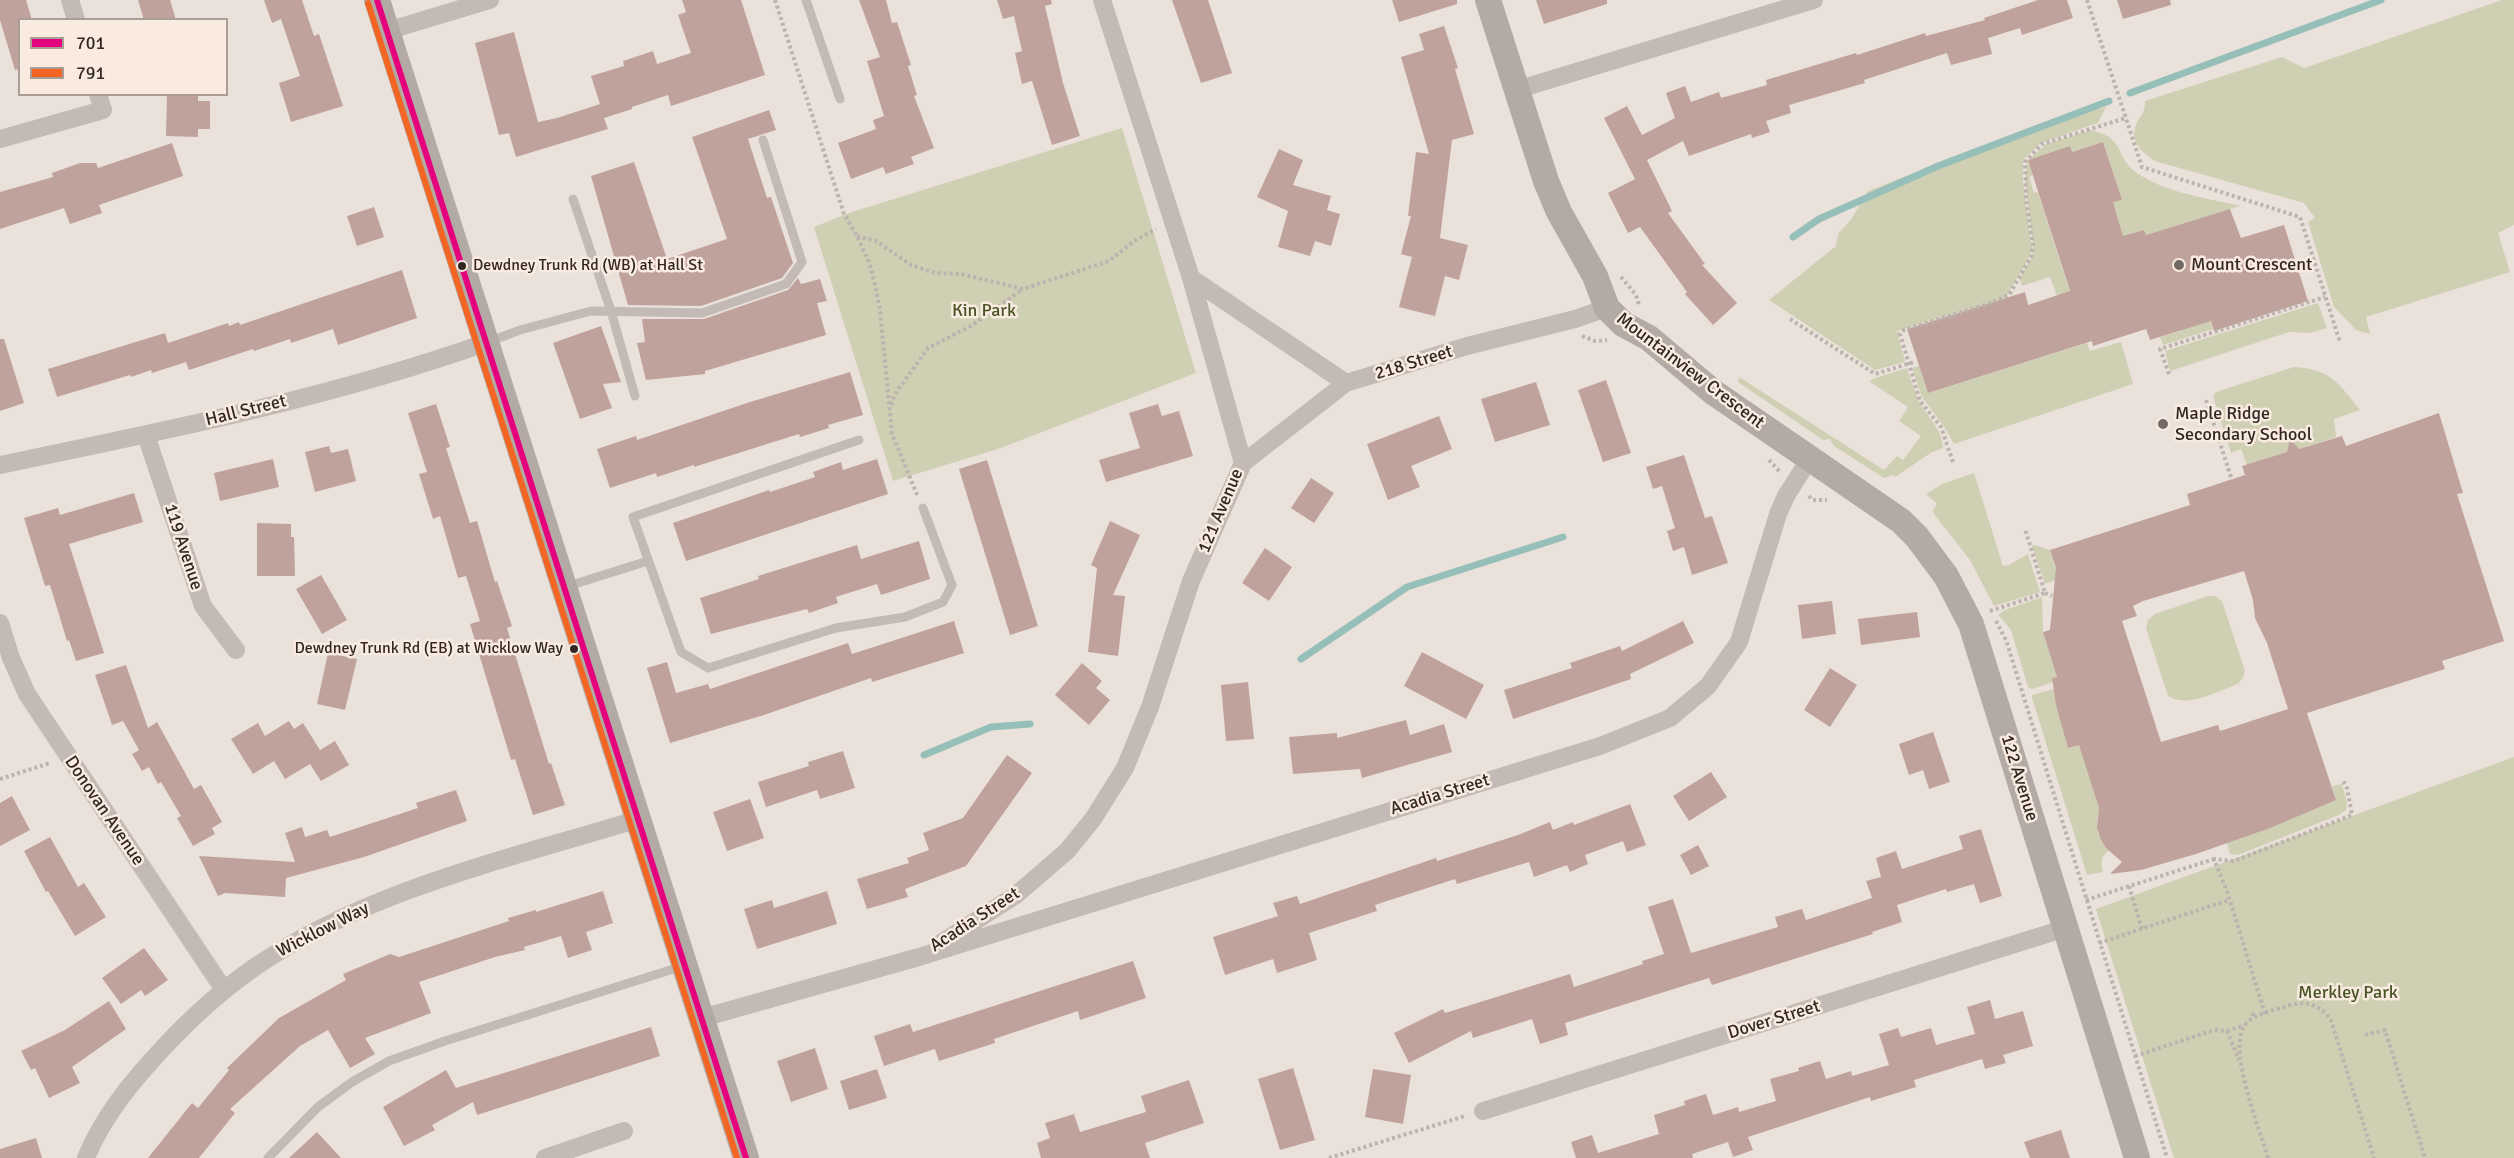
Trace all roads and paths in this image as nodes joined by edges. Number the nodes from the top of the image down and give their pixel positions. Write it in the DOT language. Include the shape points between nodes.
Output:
graph roads {
  1 [pos="70,0"];
  2 [pos="377,0"];
  3 [pos="490,0"];
  4 [pos="775,0"];
  5 [pos="806,0"];
  6 [pos="1102,0"];
  7 [pos="1488,0"];
  8 [pos="1814,0"];
  9 [pos="2087,0"];
  10 [pos="75,18"];
  11 [pos="387,31"];
  12 [pos="1516,90"];
  13 [pos="840,99"];
  14 [pos="101,102"];
  15 [pos="2126,118"];
  16 [pos="0,139"];
  17 [pos="763,140"];
  18 [pos="573,199"];
  19 [pos="1172,220"];
  20 [pos="857,236"];
  21 [pos="1617,273"];
  22 [pos="1191,278"];
  23 [pos="1023,290"];
  24 [pos="2325,297"];
  25 [pos="1607,308"];
  26 [pos="1640,309"];
  27 [pos="610,311"];
  28 [pos="1790,319"];
  29 [pos="488,342"];
  30 [pos="2340,342"];
  31 [pos="1912,363"];
  32 [pos="2169,374"];
  33 [pos="1346,383"];
  34 [pos="635,396"];
  35 [pos="2206,400"];
  36 [pos="890,409"];
  37 [pos="146,435"];
  38 [pos="859,440"];
  39 [pos="1810,458"];
  40 [pos="1953,462"];
  41 [pos="1243,463"];
  42 [pos="0,465"];
  43 [pos="2232,480"];
  44 [pos="1812,500"];
  45 [pos="1836,503"];
  46 [pos="923,508"];
  47 [pos="2025,529"];
  48 [pos="648,561"];
  49 [pos="565,587"];
  50 [pos="2045,593"];
  51 [pos="2052,596"];
  52 [pos="1990,611"];
  53 [pos="0,623"];
  54 [pos="236,650"];
  55 [pos="1150,707"];
  56 [pos="68,758"];
  57 [pos="2342,778"];
  58 [pos="0,779"];
  59 [pos="639,819"];
  60 [pos="2214,859"];
  61 [pos="2129,886"];
  62 [pos="2086,900"];
  63 [pos="2229,900"];
  64 [pos="2066,928"];
  65 [pos="2142,929"];
  66 [pos="2099,943"];
  67 [pos="919,957"];
  68 [pos="685,965"];
  69 [pos="224,990"];
  70 [pos="2252,1013"];
  71 [pos="2265,1014"];
  72 [pos="702,1018"];
  73 [pos="2255,1018"];
  74 [pos="2245,1025"];
  75 [pos="2227,1031"];
  76 [pos="2366,1035"];
  77 [pos="2135,1056"];
  78 [pos="2241,1065"];
  79 [pos="1483,1111"];
  80 [pos="624,1131"];
  81 [pos="86,1158"];
  82 [pos="268,1158"];
  83 [pos="545,1158"];
  84 [pos="746,1158"];
  85 [pos="1329,1158"];
  86 [pos="2137,1158"];
  87 [pos="2268,1158"];
  88 [pos="2374,1158"];
  89 [pos="2425,1158"];
  1 -- 10 [label="street"];
  2 -- 11 [label="street"];
  3 -- 11 [label="street"];
  4 -- 20 [label="path" via="844,214"];
  5 -- 13 [label="lane"];
  6 -- 19 [label="street, 121 Avenue"];
  7 -- 12 [label="street, Mountainview Crescent"];
  8 -- 12 [label="street"];
  9 -- 15 [label="path"];
  11 -- 29 [label="street"];
  12 -- 25 [label="street, Mountainview Crescent" via="1552,197 1595,276"];
  14 -- 16 [label="street"];
  15 -- 24 [label="path" via="2142,167 2300,218"];
  15 -- 31 [label="path" via="2043,144 2031,154 2025,162 2025,179 2033,246 2009,295 1904,330 1900,334"];
  17 -- 27 [label="lane" via="801,262 786,284 702,312"];
  18 -- 27 [label="lane"];
  19 -- 22 [label="street, 121 Avenue"];
  19 -- 23 [label="path" via="1134,241 1109,261"];
  20 -- 23 [label="path" via="876,241 911,265 935,273 961,274"];
  20 -- 36 [label="path" via="875,284"];
  21 -- 26 [label="path" via="1636,295"];
  22 -- 33 [label="street"];
  22 -- 41 [label="street, 121 Avenue"];
  23 -- 36 [label="path" via="971,326 928,348 895,394"];
  24 -- 30 [label="path"];
  24 -- 32 [label="path" via="2160,349"];
  25 -- 33 [label="street, 218 Street"];
  25 -- 39 [label="street, Mountainview Crescent" via="1713,392"];
  27 -- 29 [label="lane" via="591,311"];
  27 -- 34 [label="lane"];
  28 -- 31 [label="path" via="1875,374"];
  29 -- 37 [label="street, Hall Street" via="341,388"];
  29 -- 49 [label="street"];
  31 -- 40 [label="path" via="1920,401 1941,427"];
  33 -- 41 [label="street, 218 Street"];
  35 -- 43 [label="path"];
  36 -- 46 [label="path" via="897,450"];
  37 -- 42 [label="street, Hall Street"];
  37 -- 54 [label="street, 119 Avenue" via="202,606"];
  38 -- 48 [label="lane" via="633,517"];
  39 -- 64 [label="street, 122 Avenue" via="1901,521 1932,555 1959,598 1971,624"];
  39 -- 67 [label="street, Acadia Street" via="1778,514 1739,642 1708,686 1670,718 1600,746"];
  41 -- 55 [label="street, 121 Avenue" via="1191,581"];
  44 -- 45 [label="path"];
  46 -- 48 [label="lane" via="952,585 943,602 905,617 836,628 708,668 681,652"];
  47 -- 50 [label="path"];
  48 -- 49 [label="lane"];
  49 -- 59 [label="street"];
  50 -- 51 [label="path"];
  50 -- 52 [label="path"];
  53 -- 56 [label="street, Donovan Avenue" via="27,694"];
  55 -- 67 [label="street, Acadia Street" via="1125,768 1067,851 1016,895"];
  56 -- 58 [label="path"];
  56 -- 69 [label="street, Donovan Avenue"];
  57 -- 60 [label="path" via="2352,814 2234,861"];
  59 -- 68 [label="street"];
  59 -- 69 [label="street, Wicklow Way" via="366,907 284,949"];
  60 -- 61 [label="path"];
  60 -- 63 [label="path"];
  61 -- 62 [label="path"];
  61 -- 65 [label="path"];
  63 -- 65 [label="path"];
  63 -- 71 [label="path"];
  64 -- 79 [label="street, Dover Street"];
  64 -- 86 [label="street, 122 Avenue"];
  65 -- 66 [label="path"];
  67 -- 72 [label="street, Acadia Street"];
  68 -- 72 [label="street"];
  68 -- 82 [label="lane" via="389,1061 318,1107"];
  69 -- 81 [label="street, Wicklow Way" via="150,1062 102,1126"];
  70 -- 73 [label="path"];
  71 -- 73 [label="path"];
  71 -- 88 [label="path" via="2302,1004 2315,1004 2324,1010 2331,1020"];
  72 -- 84 [label="street"];
  73 -- 74 [label="path"];
  74 -- 75 [label="path"];
  74 -- 78 [label="path" via="2240,1038"];
  75 -- 77 [label="path" via="2214,1030"];
  75 -- 78 [label="path"];
  76 -- 89 [label="path" via="2385,1030"];
  78 -- 87 [label="path"];
  79 -- 85 [label="path"];
  80 -- 83 [label="street"];
}
